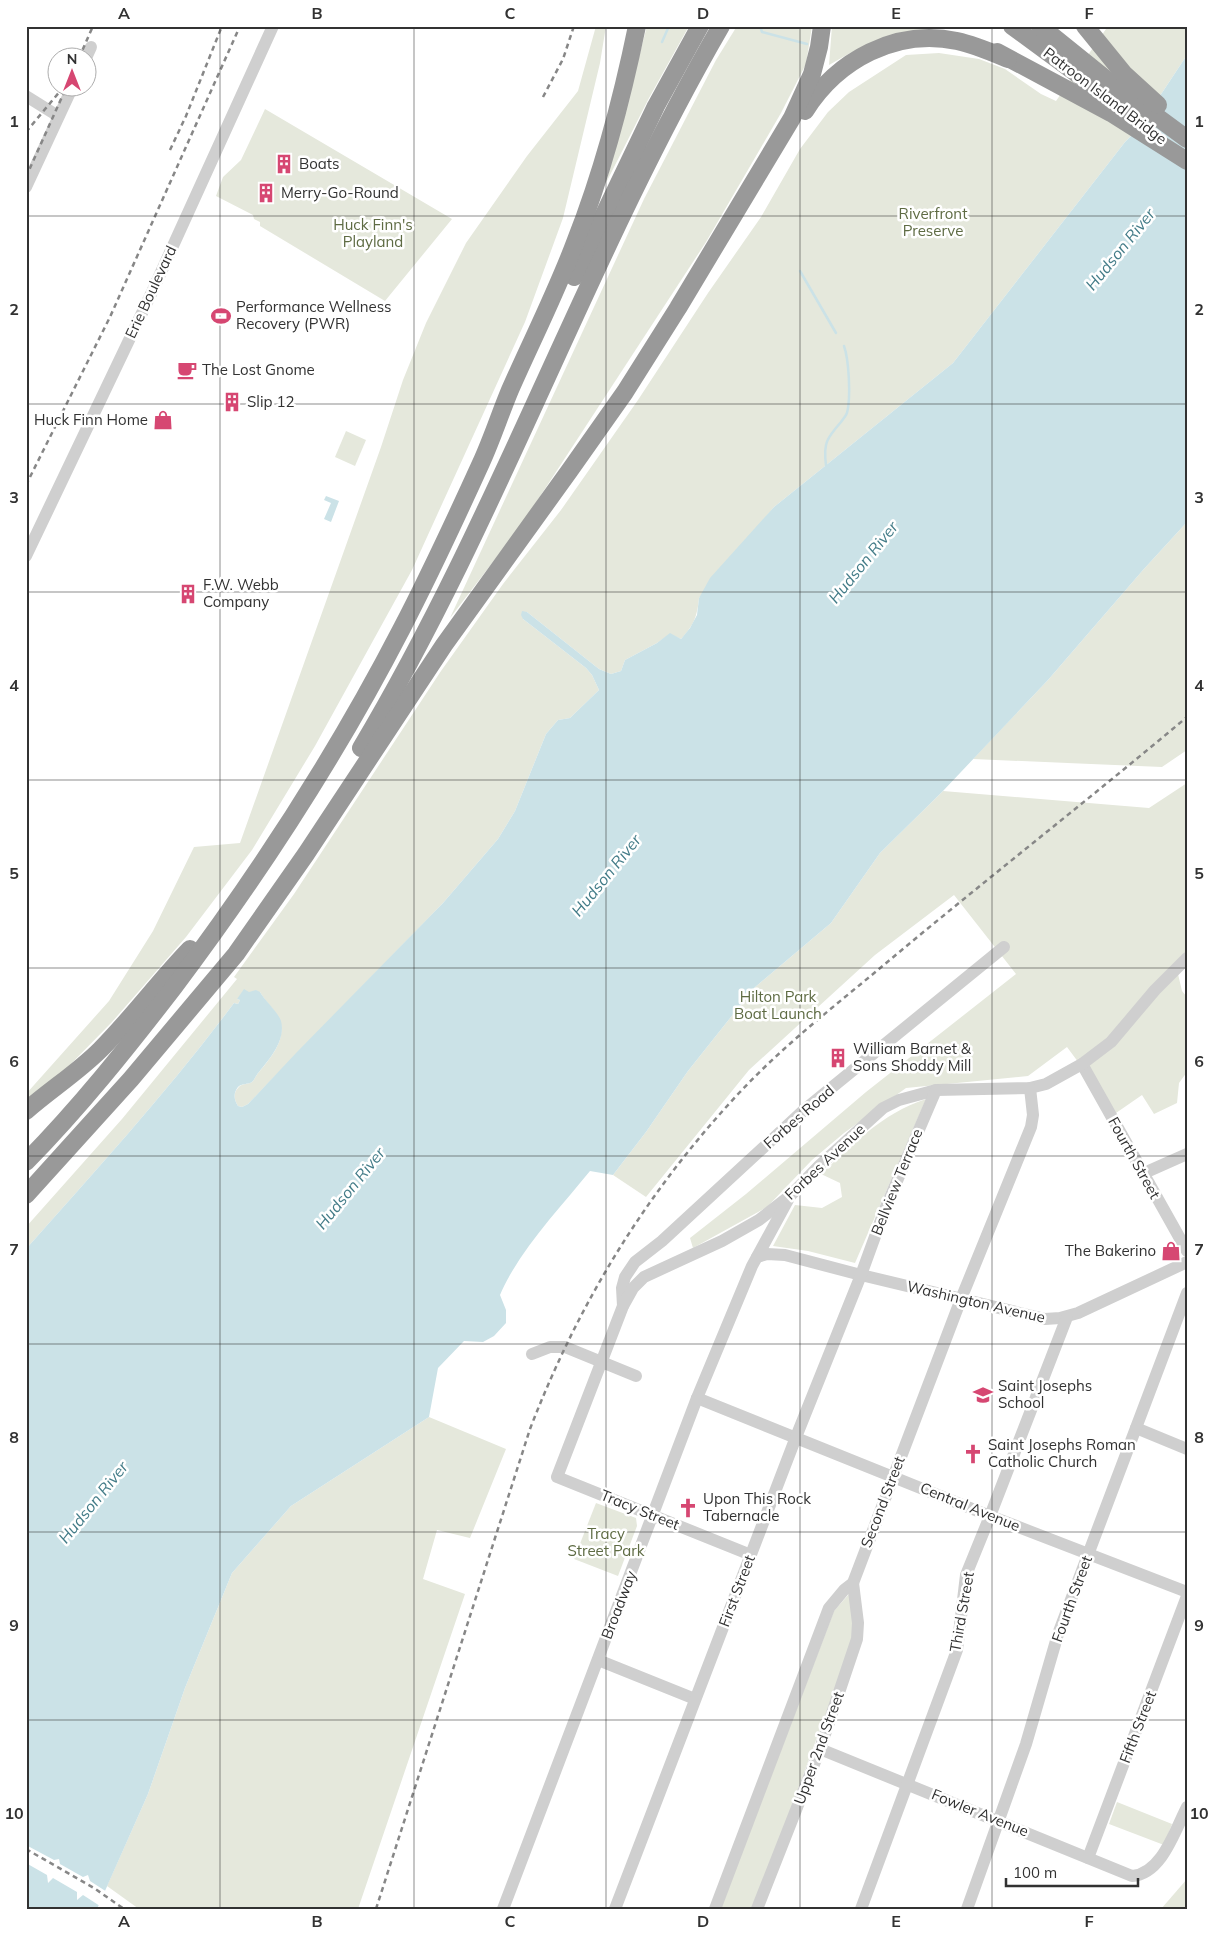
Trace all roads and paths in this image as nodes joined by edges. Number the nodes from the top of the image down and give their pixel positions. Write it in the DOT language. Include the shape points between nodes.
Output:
graph roads {
  1 [pos="273,26"];
  2 [pos="630,26"];
  3 [pos="637,26"];
  4 [pos="700,26"];
  5 [pos="721,26"];
  6 [pos="822,26"];
  7 [pos="949,26"];
  8 [pos="1040,26"];
  9 [pos="1085,26"];
  10 [pos="1018,31"];
  11 [pos="1008,59"];
  12 [pos="26,96"];
  13 [pos="67,98"];
  14 [pos="58,116"];
  15 [pos="1187,129"];
  16 [pos="611,132"];
  17 [pos="1187,139"];
  18 [pos="1187,156"];
  19 [pos="1187,160"];
  20 [pos="26,186"];
  21 [pos="743,200"];
  22 [pos="482,460"];
  23 [pos="26,556"];
  24 [pos="233,906"];
  25 [pos="1004,947"];
  26 [pos="1187,958"];
  27 [pos="191,1005"];
  28 [pos="1082,1064"];
  29 [pos="1030,1088"];
  30 [pos="936,1090"];
  31 [pos="26,1111"];
  32 [pos="1187,1154"];
  33 [pos="26,1162"];
  34 [pos="1142,1174"];
  35 [pos="26,1195"];
  36 [pos="791,1195"];
  37 [pos="1187,1251"];
  38 [pos="758,1256"];
  39 [pos="1187,1262"];
  40 [pos="861,1275"];
  41 [pos="1187,1293"];
  42 [pos="961,1299"];
  43 [pos="623,1306"];
  44 [pos="1067,1316"];
  45 [pos="532,1354"];
  46 [pos="602,1361"];
  47 [pos="636,1376"];
  48 [pos="697,1398"];
  49 [pos="1136,1428"];
  50 [pos="796,1437"];
  51 [pos="1187,1449"];
  52 [pos="557,1477"];
  53 [pos="893,1477"];
  54 [pos="654,1516"];
  55 [pos="990,1516"];
  56 [pos="1088,1554"];
  57 [pos="750,1555"];
  58 [pos="853,1583"];
  59 [pos="1187,1592"];
  60 [pos="1187,1596"];
  61 [pos="598,1660"];
  62 [pos="695,1699"];
  63 [pos="820,1749"];
  64 [pos="907,1784"];
  65 [pos="1187,1807"];
  66 [pos="999,1820"];
  67 [pos="1088,1858"];
  68 [pos="503,1909"];
  69 [pos="615,1909"];
  70 [pos="715,1909"];
  71 [pos="758,1909"];
  72 [pos="861,1909"];
  73 [pos="967,1909"];
  1 -- 23 [label="street, Erie Boulevard" via="156,283"];
  2 -- 16 [label="highway"];
  3 -- 16 [label="highway"];
  4 -- 22 [label="highway" via="656,106 519,393"];
  5 -- 27 [label="highway" via="641,178 488,504 404,672 318,818"];
  6 -- 21 [label="highway" via="806,89"];
  7 -- 11 [label="highway"];
  8 -- 17 [label="highway, Patroon Island Bridge"];
  9 -- 15 [label="highway" via="1124,74"];
  10 -- 18 [label="highway, Patroon Island Bridge"];
  11 -- 19 [label="highway" via="1111,113"];
  11 -- 21 [label="highway" via="970,44 931,38 894,43 860,57 822,87 777,157"];
  12 -- 14 [label="street"];
  13 -- 14 [label="street"];
  14 -- 20 [label="street"];
  16 -- 22 [label="highway" via="577,239"];
  21 -- 27 [label="highway" via="652,349 596,433 439,651 262,917 223,971"];
  22 -- 24 [label="highway" via="417,598 368,690 307,794"];
  24 -- 31 [label="highway" via="170,970 100,1050"];
  24 -- 33 [label="highway" via="141,1031 75,1110"];
  25 -- 43 [label="street, Forbes Road" via="803,1111 635,1262 622,1288"];
  26 -- 28 [label="street, Forbes Avenue" via="1111,1042"];
  27 -- 35 [label="highway" via="118,1094"];
  28 -- 29 [label="street, Forbes Avenue" via="1046,1084"];
  28 -- 34 [label="street, Fourth Street"];
  29 -- 30 [label="street, Forbes Avenue"];
  29 -- 42 [label="street, Second Street" via="1031,1127"];
  30 -- 36 [label="street, Forbes Avenue" via="883,1108 818,1166"];
  30 -- 40 [label="street, Bellview Terrace" via="885,1209"];
  32 -- 34 [label="street"];
  34 -- 37 [label="street, Fourth Street"];
  36 -- 38 [label="street, Broadway"];
  36 -- 43 [label="street, Forbes Avenue" via="759,1220 722,1241 644,1277"];
  38 -- 40 [label="street, Washington Avenue" via="785,1255"];
  38 -- 48 [label="street, Broadway"];
  39 -- 44 [label="street, Washington Avenue"];
  40 -- 42 [label="street, Washington Avenue"];
  40 -- 50 [label="street, First Street"];
  41 -- 49 [label="street, Fourth Street"];
  42 -- 44 [label="street, Washington Avenue" via="1046,1319"];
  42 -- 53 [label="street, Second Street"];
  43 -- 46 [label="street, Forbes Avenue"];
  44 -- 55 [label="street, Third Street"];
  45 -- 46 [label="street" via="550,1347 565,1347"];
  46 -- 47 [label="street"];
  46 -- 52 [label="street, Forbes Avenue"];
  48 -- 50 [label="street, Central Avenue"];
  48 -- 54 [label="street, Broadway"];
  49 -- 51 [label="street"];
  49 -- 56 [label="street, Fourth Street"];
  50 -- 53 [label="street, Central Avenue"];
  50 -- 57 [label="street, First Street"];
  52 -- 54 [label="street, Tracy Street"];
  53 -- 55 [label="street, Central Avenue"];
  53 -- 58 [label="street, Second Street"];
  54 -- 57 [label="street, Tracy Street"];
  54 -- 61 [label="street, Broadway"];
  55 -- 56 [label="street, Central Avenue"];
  55 -- 64 [label="street, Third Street" via="966,1575 957,1650"];
  56 -- 59 [label="street, Central Avenue"];
  56 -- 66 [label="street, Fourth Street" via="1058,1634 1026,1744"];
  57 -- 62 [label="street, First Street"];
  58 -- 63 [label="street, Upper 2nd Street" via="857,1639"];
  58 -- 70 [label="street, Second Street" via="829,1608"];
  60 -- 67 [label="street, Fifth Street"];
  61 -- 62 [label="street"];
  61 -- 68 [label="street, Broadway"];
  62 -- 69 [label="street, First Street"];
  63 -- 64 [label="street, Fowler Avenue"];
  63 -- 71 [label="street, Upper 2nd Street"];
  64 -- 66 [label="street, Fowler Avenue"];
  64 -- 72 [label="street, Third Street"];
  65 -- 67 [label="street, Fowler Avenue" via="1164,1853 1140,1875 1123,1873"];
  66 -- 67 [label="street, Fowler Avenue"];
  66 -- 73 [label="street, Fourth Street"];
}
